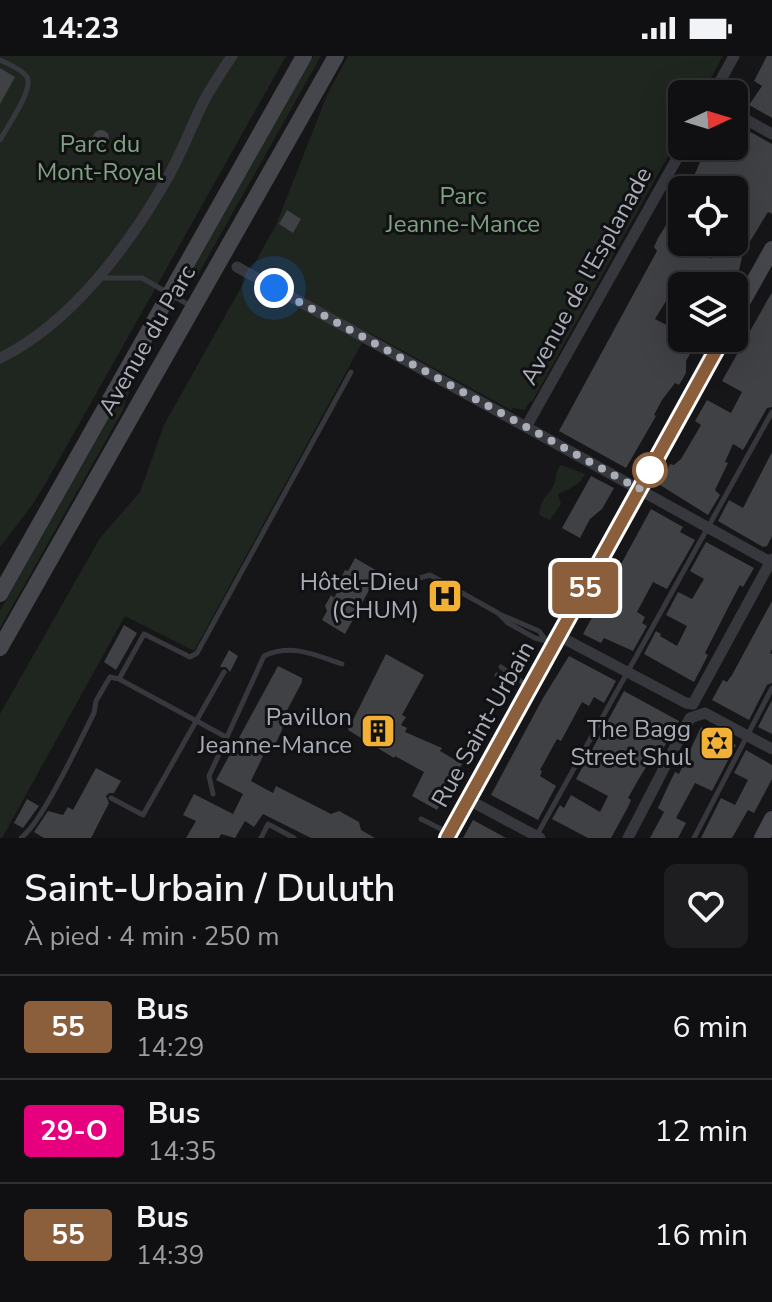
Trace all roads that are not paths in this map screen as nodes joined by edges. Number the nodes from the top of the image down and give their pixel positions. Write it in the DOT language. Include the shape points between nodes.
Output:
graph roads {
  1 [pos="232,56"];
  2 [pos="304,56"];
  3 [pos="336,56"];
  4 [pos="734,56"];
  5 [pos="0,60"];
  6 [pos="721,80"];
  7 [pos="748,121"];
  8 [pos="772,134"];
  9 [pos="0,140"];
  10 [pos="676,160"];
  11 [pos="772,249"];
  12 [pos="237,267"];
  13 [pos="98,278"];
  14 [pos="748,292"];
  15 [pos="169,293"];
  16 [pos="193,307"];
  17 [pos="715,352"];
  18 [pos="0,358"];
  19 [pos="351,372"];
  20 [pos="772,412"];
  21 [pos="526,427"];
  22 [pos="639,489"];
  23 [pos="707,527"];
  24 [pos="18,561"];
  25 [pos="771,561"];
  26 [pos="0,574"];
  27 [pos="416,579"];
  28 [pos="0,594"];
  29 [pos="553,640"];
  30 [pos="0,648"];
  31 [pos="342,664"];
  32 [pos="501,667"];
  33 [pos="224,672"];
  34 [pos="626,672"];
  35 [pos="497,675"];
  36 [pos="119,679"];
  37 [pos="523,684"];
  38 [pos="772,688"];
  39 [pos="695,709"];
  40 [pos="196,721"];
  41 [pos="747,735"];
  42 [pos="226,737"];
  43 [pos="772,749"];
  44 [pos="213,794"];
  45 [pos="111,798"];
  46 [pos="469,800"];
  47 [pos="421,819"];
  48 [pos="772,821"];
  49 [pos="448,836"];
  50 [pos="538,837"];
  51 [pos="21,838"];
  52 [pos="261,838"];
  53 [pos="294,838"];
  54 [pos="628,838"];
  55 [pos="694,838"];
  56 [pos="762,838"];
  1 -- 13 [label="street" via="169,175"];
  2 -- 15 [label="main road, Avenue du Parc"];
  3 -- 16 [label="main road, Avenue du Parc"];
  4 -- 6 [label="street"];
  5 -- 9 [label="lane" via="25,73 29,81"];
  7 -- 8 [label="street"];
  10 -- 21 [label="street, Avenue de l'Esplanade"];
  11 -- 14 [label="main road"];
  12 -- 21 [label="street"];
  13 -- 15 [label="lane" via="142,278"];
  13 -- 18 [label="street" via="51,324"];
  15 -- 16 [label="lane"];
  15 -- 24 [label="main road, Avenue du Parc"];
  16 -- 30 [label="main road, Avenue du Parc"];
  17 -- 22 [label="main road, Rue Saint-Urbain"];
  19 -- 36 [label="lane" via="197,653 190,657 144,634"];
  20 -- 23 [label="lane"];
  21 -- 22 [label="street"];
  22 -- 23 [label="street"];
  22 -- 29 [label="main road, Rue Saint-Urbain"];
  23 -- 25 [label="street"];
  23 -- 34 [label="lane"];
  24 -- 26 [label="main road"];
  24 -- 28 [label="main road, Avenue du Parc"];
  25 -- 39 [label="street"];
  27 -- 29 [label="lane" via="430,575 535,638"];
  29 -- 34 [label="street"];
  29 -- 37 [label="main road, Rue Saint-Urbain"];
  31 -- 42 [label="lane" via="301,650 264,656"];
  32 -- 37 [label="lane"];
  33 -- 40 [label="lane"];
  34 -- 39 [label="street"];
  34 -- 50 [label="lane"];
  35 -- 37 [label="lane"];
  36 -- 40 [label="lane"];
  36 -- 51 [label="lane" via="110,677 51,794"];
  37 -- 46 [label="main road, Rue Saint-Urbain"];
  38 -- 41 [label="lane"];
  39 -- 41 [label="street"];
  39 -- 54 [label="street"];
  40 -- 42 [label="lane"];
  40 -- 45 [label="lane" via="143,815"];
  41 -- 43 [label="street"];
  41 -- 55 [label="lane"];
  42 -- 44 [label="lane" via="209,776"];
  46 -- 49 [label="main road, Rue Saint-Urbain"];
  46 -- 50 [label="street"];
  47 -- 49 [label="lane"];
  48 -- 56 [label="main road"];
  52 -- 53 [label="lane" via="268,824"];
}
